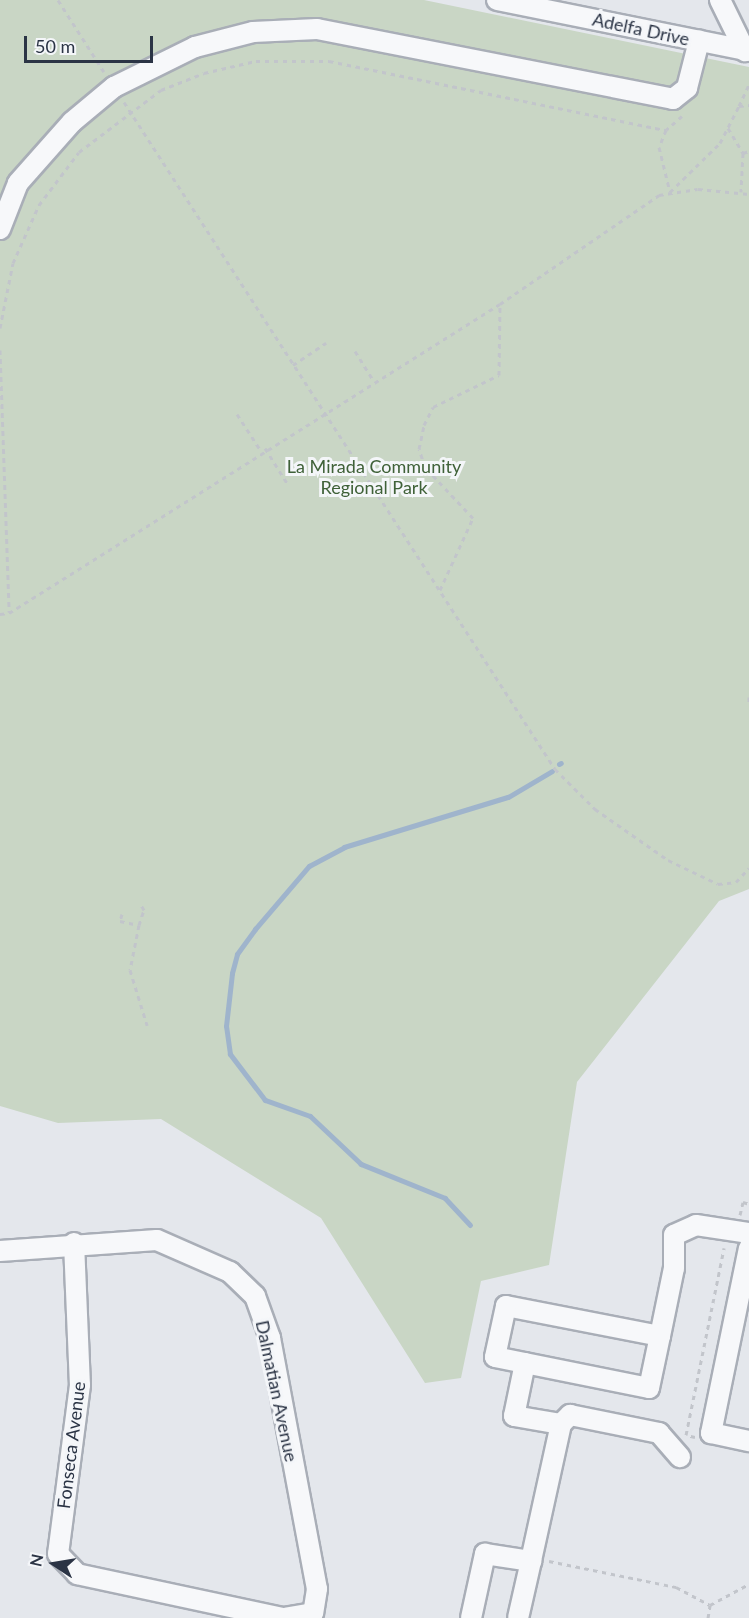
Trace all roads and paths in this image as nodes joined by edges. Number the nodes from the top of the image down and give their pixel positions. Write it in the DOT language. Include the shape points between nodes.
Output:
graph roads {
  1 [pos="58,0"];
  2 [pos="497,0"];
  3 [pos="720,0"];
  4 [pos="699,41"];
  5 [pos="747,51"];
  6 [pos="749,85"];
  7 [pos="114,87"];
  8 [pos="749,105"];
  9 [pos="740,106"];
  10 [pos="130,111"];
  11 [pos="686,112"];
  12 [pos="728,128"];
  13 [pos="666,130"];
  14 [pos="749,151"];
  15 [pos="743,153"];
  16 [pos="670,192"];
  17 [pos="741,192"];
  18 [pos="749,194"];
  19 [pos="0,229"];
  20 [pos="500,304"];
  21 [pos="0,328"];
  22 [pos="326,343"];
  23 [pos="0,350"];
  24 [pos="355,351"];
  25 [pos="292,366"];
  26 [pos="373,381"];
  27 [pos="322,412"];
  28 [pos="237,414"];
  29 [pos="265,448"];
  30 [pos="261,451"];
  31 [pos="287,483"];
  32 [pos="440,590"];
  33 [pos="9,613"];
  34 [pos="0,614"];
  35 [pos="749,697"];
  36 [pos="749,704"];
  37 [pos="749,868"];
  38 [pos="140,903"];
  39 [pos="122,914"];
  40 [pos="139,925"];
  41 [pos="147,1025"];
  42 [pos="749,1203"];
  43 [pos="732,1219"];
  44 [pos="749,1233"];
  45 [pos="74,1243"];
  46 [pos="749,1248"];
  47 [pos="0,1251"];
  48 [pos="740,1335"];
  49 [pos="660,1336"];
  50 [pos="525,1363"];
  51 [pos="561,1424"];
  52 [pos="749,1441"];
  53 [pos="680,1457"];
  54 [pos="532,1559"];
  55 [pos="749,1584"];
  56 [pos="710,1605"];
  57 [pos="282,1618"];
  58 [pos="286,1618"];
  59 [pos="471,1618"];
  60 [pos="518,1618"];
  61 [pos="708,1618"];
  1 -- 7 [label="path"];
  2 -- 4 [label="street, Adelfa Drive"];
  3 -- 5 [label="street"];
  4 -- 5 [label="street, Adelfa Drive"];
  4 -- 7 [label="street" via="687,88 673,99 317,29 253,32 195,47"];
  6 -- 9 [label="path"];
  7 -- 10 [label="path"];
  7 -- 19 [label="street" via="72,122 18,183"];
  8 -- 9 [label="path"];
  9 -- 12 [label="path"];
  10 -- 13 [label="path" via="204,73 255,61 329,61"];
  10 -- 21 [label="path" via="79,152 39,205 13,263"];
  10 -- 25 [label="path"];
  11 -- 13 [label="path"];
  12 -- 15 [label="path"];
  12 -- 16 [label="path"];
  13 -- 16 [label="path" via="659,165"];
  14 -- 15 [label="path"];
  15 -- 17 [label="path"];
  16 -- 17 [label="path"];
  16 -- 20 [label="path"];
  17 -- 18 [label="path"];
  20 -- 26 [label="path"];
  20 -- 32 [label="path" via="500,375 433,407 424,425 419,449 425,467 473,518"];
  22 -- 25 [label="path"];
  23 -- 33 [label="path"];
  24 -- 26 [label="path"];
  25 -- 27 [label="path"];
  26 -- 27 [label="path"];
  27 -- 29 [label="path"];
  27 -- 32 [label="path"];
  28 -- 30 [label="path"];
  29 -- 30 [label="path"];
  29 -- 31 [label="path"];
  30 -- 33 [label="path"];
  32 -- 37 [label="path" via="555,769 595,809 668,860 718,884 736,882"];
  33 -- 34 [label="path"];
  35 -- 36 [label="path"];
  38 -- 40 [label="path" via="144,910"];
  39 -- 40 [label="path" via="120,921"];
  40 -- 41 [label="path" via="130,970"];
  42 -- 43 [label="path" via="743,1202 739,1220"];
  44 -- 49 [label="street" via="696,1225 674,1235 674,1268"];
  45 -- 47 [label="street, Dalmatian Avenue"];
  45 -- 57 [label="street, Fonseca Avenue" via="80,1385 58,1554 76,1574"];
  45 -- 58 [label="street, Dalmatian Avenue" via="158,1240 230,1272 255,1296 270,1338 316,1589 313,1613"];
  46 -- 48 [label="street"];
  48 -- 52 [label="street" via="711,1433"];
  49 -- 50 [label="street" via="649,1388"];
  49 -- 50 [label="street" via="506,1306 495,1357"];
  50 -- 51 [label="street" via="514,1416"];
  51 -- 53 [label="street" via="570,1415 658,1433"];
  51 -- 54 [label="street"];
  54 -- 56 [label="path" via="676,1587"];
  54 -- 59 [label="street" via="485,1554"];
  54 -- 60 [label="street"];
  55 -- 56 [label="path"];
  56 -- 61 [label="path"];
}
